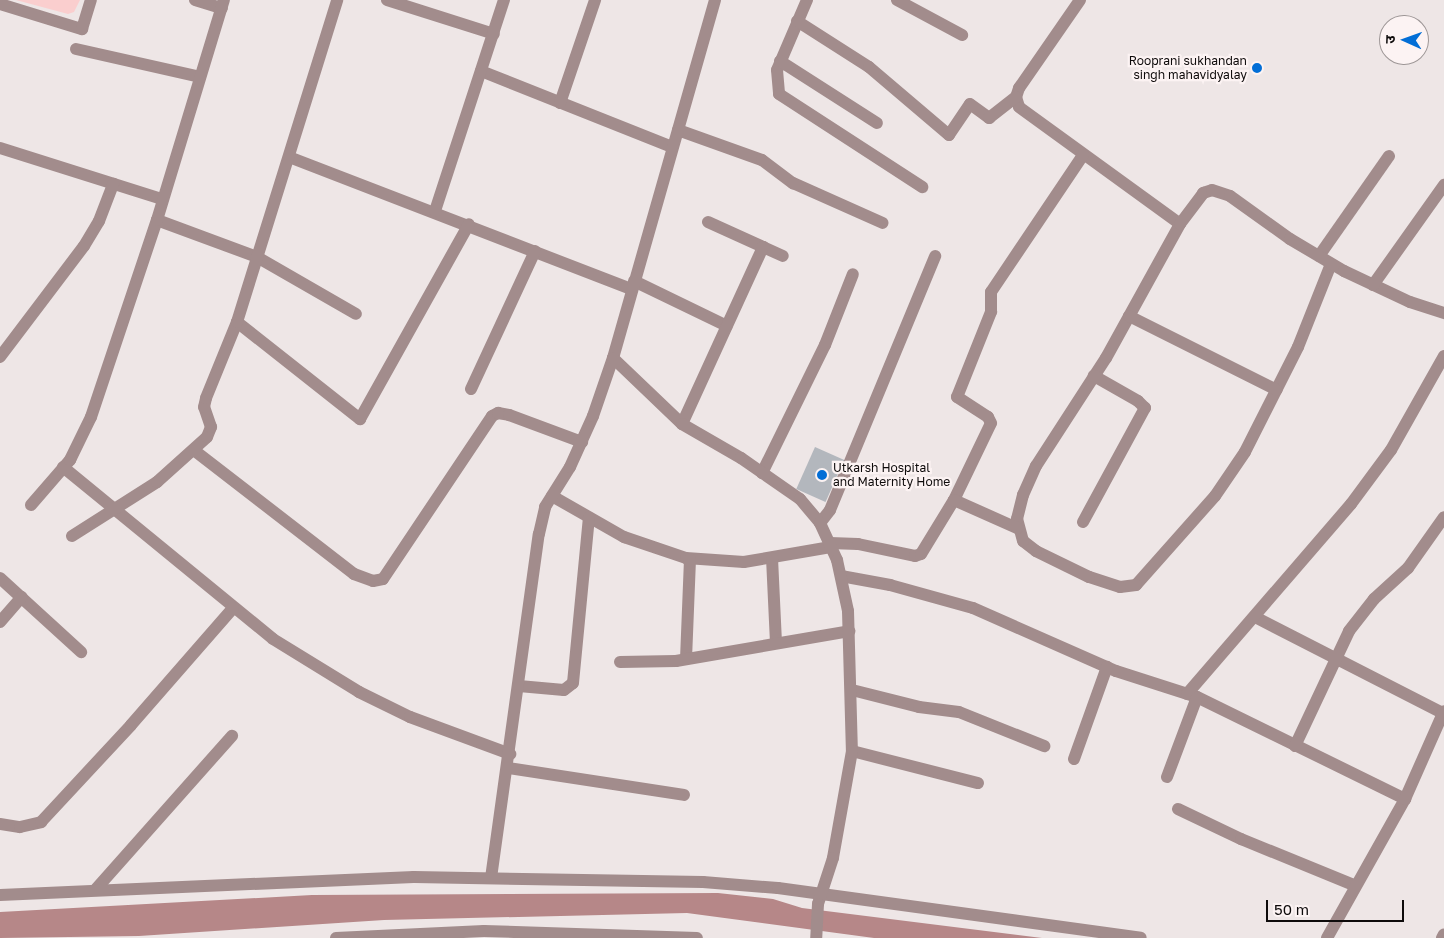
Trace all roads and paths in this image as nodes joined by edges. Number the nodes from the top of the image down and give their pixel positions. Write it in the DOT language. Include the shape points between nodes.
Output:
graph roads {
  1 [pos="91,0"];
  2 [pos="195,0"];
  3 [pos="337,0"];
  4 [pos="387,0"];
  5 [pos="504,0"];
  6 [pos="596,0"];
  7 [pos="715,0"];
  8 [pos="807,0"];
  9 [pos="897,0"];
  10 [pos="1080,0"];
  11 [pos="0,4"];
  12 [pos="223,4"];
  13 [pos="797,21"];
  14 [pos="494,34"];
  15 [pos="962,35"];
  16 [pos="76,49"];
  17 [pos="780,61"];
  18 [pos="481,71"];
  19 [pos="200,77"];
  20 [pos="1016,97"];
  21 [pos="560,104"];
  22 [pos="877,123"];
  23 [pos="678,130"];
  24 [pos="0,148"];
  25 [pos="672,148"];
  26 [pos="1083,155"];
  27 [pos="1389,156"];
  28 [pos="289,157"];
  29 [pos="114,184"];
  30 [pos="1444,185"];
  31 [pos="922,187"];
  32 [pos="162,199"];
  33 [pos="435,211"];
  34 [pos="157,220"];
  35 [pos="708,222"];
  36 [pos="883,223"];
  37 [pos="469,224"];
  38 [pos="1180,224"];
  39 [pos="763,247"];
  40 [pos="535,250"];
  41 [pos="783,256"];
  42 [pos="935,256"];
  43 [pos="1319,256"];
  44 [pos="257,257"];
  45 [pos="1331,264"];
  46 [pos="853,274"];
  47 [pos="632,285"];
  48 [pos="1373,285"];
  49 [pos="1444,313"];
  50 [pos="356,314"];
  51 [pos="1128,316"];
  52 [pos="237,322"];
  53 [pos="727,326"];
  54 [pos="1444,356"];
  55 [pos="0,357"];
  56 [pos="612,358"];
  57 [pos="1094,376"];
  58 [pos="471,389"];
  59 [pos="1277,390"];
  60 [pos="682,424"];
  61 [pos="582,442"];
  62 [pos="195,451"];
  63 [pos="63,467"];
  64 [pos="762,473"];
  65 [pos="552,496"];
  66 [pos="954,500"];
  67 [pos="31,505"];
  68 [pos="115,510"];
  69 [pos="1444,517"];
  70 [pos="589,518"];
  71 [pos="1083,522"];
  72 [pos="820,524"];
  73 [pos="1017,528"];
  74 [pos="72,536"];
  75 [pos="831,545"];
  76 [pos="772,558"];
  77 [pos="690,559"];
  78 [pos="841,576"];
  79 [pos="0,578"];
  80 [pos="22,597"];
  81 [pos="233,608"];
  82 [pos="1255,617"];
  83 [pos="0,622"];
  84 [pos="849,631"];
  85 [pos="776,642"];
  86 [pos="81,652"];
  87 [pos="686,659"];
  88 [pos="1334,659"];
  89 [pos="620,662"];
  90 [pos="1107,667"];
  91 [pos="519,686"];
  92 [pos="852,690"];
  93 [pos="1192,695"];
  94 [pos="1443,712"];
  95 [pos="232,736"];
  96 [pos="1044,746"];
  97 [pos="1295,746"];
  98 [pos="852,751"];
  99 [pos="510,754"];
  100 [pos="1074,759"];
  101 [pos="508,768"];
  102 [pos="1167,777"];
  103 [pos="978,783"];
  104 [pos="684,795"];
  105 [pos="1405,799"];
  106 [pos="1178,809"];
  107 [pos="0,824"];
  108 [pos="491,878"];
  109 [pos="1354,885"];
  110 [pos="96,889"];
  111 [pos="0,895"];
  112 [pos="820,899"];
  113 [pos="1444,934"];
  114 [pos="526,935"];
  115 [pos="336,938"];
  116 [pos="696,938"];
  117 [pos="816,938"];
  118 [pos="1142,938"];
  119 [pos="1327,938"];
  120 [pos="1442,938"];
  1 -- 11 [label="street" via="82,29"];
  2 -- 12 [label="street"];
  3 -- 28 [label="street"];
  4 -- 14 [label="street"];
  5 -- 14 [label="street"];
  6 -- 21 [label="street"];
  7 -- 23 [label="street"];
  8 -- 13 [label="street"];
  9 -- 15 [label="street"];
  10 -- 20 [label="street" via="1032,67"];
  12 -- 19 [label="street"];
  13 -- 17 [label="street"];
  13 -- 20 [label="street" via="869,67 949,135 970,104 990,118"];
  14 -- 18 [label="street"];
  16 -- 19 [label="street"];
  17 -- 22 [label="street"];
  17 -- 31 [label="street" via="775,81 779,94"];
  18 -- 21 [label="street"];
  18 -- 33 [label="street"];
  19 -- 32 [label="street"];
  20 -- 26 [label="street" via="1024,112"];
  21 -- 25 [label="street"];
  23 -- 25 [label="street"];
  23 -- 36 [label="street" via="762,160 793,183"];
  24 -- 29 [label="street"];
  25 -- 47 [label="street"];
  26 -- 38 [label="street"];
  26 -- 66 [label="street" via="993,288 991,312 957,397 988,417 991,424"];
  27 -- 43 [label="street"];
  28 -- 33 [label="street"];
  28 -- 44 [label="street"];
  29 -- 32 [label="street"];
  29 -- 55 [label="street" via="99,221 84,246"];
  30 -- 48 [label="street"];
  32 -- 34 [label="street"];
  33 -- 37 [label="street"];
  34 -- 44 [label="street"];
  34 -- 63 [label="street" via="91,417"];
  35 -- 39 [label="street"];
  37 -- 40 [label="street"];
  37 -- 52 [label="street" via="360,419"];
  38 -- 43 [label="street" via="1203,193 1212,190 1230,196"];
  38 -- 51 [label="street"];
  39 -- 41 [label="street"];
  39 -- 53 [label="street"];
  40 -- 47 [label="street"];
  40 -- 58 [label="street"];
  42 -- 72 [label="street" via="834,501"];
  43 -- 45 [label="street"];
  44 -- 50 [label="street"];
  44 -- 52 [label="street"];
  45 -- 48 [label="street"];
  45 -- 59 [label="street"];
  46 -- 64 [label="street" via="826,345"];
  47 -- 53 [label="street"];
  47 -- 56 [label="street"];
  48 -- 49 [label="street"];
  51 -- 57 [label="street"];
  51 -- 59 [label="street"];
  52 -- 62 [label="street" via="206,398 204,407 211,427"];
  53 -- 60 [label="street"];
  54 -- 82 [label="street" via="1391,450 1351,504"];
  56 -- 60 [label="street"];
  56 -- 61 [label="street"];
  57 -- 71 [label="street" via="1145,408"];
  57 -- 73 [label="street" via="1036,466 1023,495"];
  59 -- 73 [label="street" via="1244,452 1215,496 1136,585 1120,587 1089,577 1036,551 1023,541"];
  60 -- 64 [label="street"];
  61 -- 62 [label="street" via="509,415 498,413 492,416 383,579 373,581 354,574"];
  61 -- 65 [label="street"];
  62 -- 68 [label="street"];
  63 -- 67 [label="street"];
  63 -- 68 [label="street"];
  64 -- 72 [label="street" via="800,499"];
  65 -- 70 [label="street"];
  65 -- 91 [label="street" via="545,507 539,534"];
  66 -- 73 [label="street"];
  66 -- 75 [label="street" via="922,554 915,556 858,544"];
  68 -- 74 [label="street"];
  68 -- 81 [label="street"];
  69 -- 88 [label="street" via="1408,568 1361,614"];
  70 -- 77 [label="street" via="624,538"];
  70 -- 91 [label="street" via="573,683 564,690"];
  72 -- 75 [label="street"];
  75 -- 76 [label="street"];
  75 -- 78 [label="street"];
  76 -- 77 [label="street" via="735,562"];
  76 -- 85 [label="street"];
  77 -- 87 [label="street"];
  78 -- 84 [label="street"];
  78 -- 90 [label="street" via="973,608"];
  79 -- 80 [label="street"];
  80 -- 83 [label="street"];
  80 -- 86 [label="street"];
  81 -- 99 [label="street" via="273,639 359,692 410,717"];
  81 -- 107 [label="street" via="132,725 41,822 20,826"];
  82 -- 88 [label="street"];
  82 -- 93 [label="street"];
  84 -- 85 [label="street"];
  84 -- 92 [label="street"];
  85 -- 87 [label="street"];
  87 -- 89 [label="street"];
  88 -- 94 [label="street"];
  88 -- 97 [label="street"];
  90 -- 93 [label="street"];
  90 -- 100 [label="street"];
  91 -- 99 [label="street"];
  92 -- 96 [label="street" via="919,707 959,712"];
  92 -- 98 [label="street"];
  93 -- 97 [label="street"];
  93 -- 102 [label="street"];
  94 -- 105 [label="street"];
  95 -- 110 [label="street"];
  97 -- 105 [label="street"];
  98 -- 103 [label="street"];
  98 -- 112 [label="street" via="834,858"];
  99 -- 101 [label="street"];
  101 -- 104 [label="street"];
  101 -- 108 [label="street"];
  105 -- 109 [label="street"];
  106 -- 109 [label="street" via="1241,839"];
  108 -- 110 [label="street" via="414,876"];
  108 -- 112 [label="street" via="703,882"];
  109 -- 119 [label="street"];
  110 -- 111 [label="street"];
  112 -- 117 [label="street"];
  112 -- 118 [label="street"];
  113 -- 120 [label="street"];
  114 -- 115 [label="street"];
  114 -- 116 [label="street"];
}
